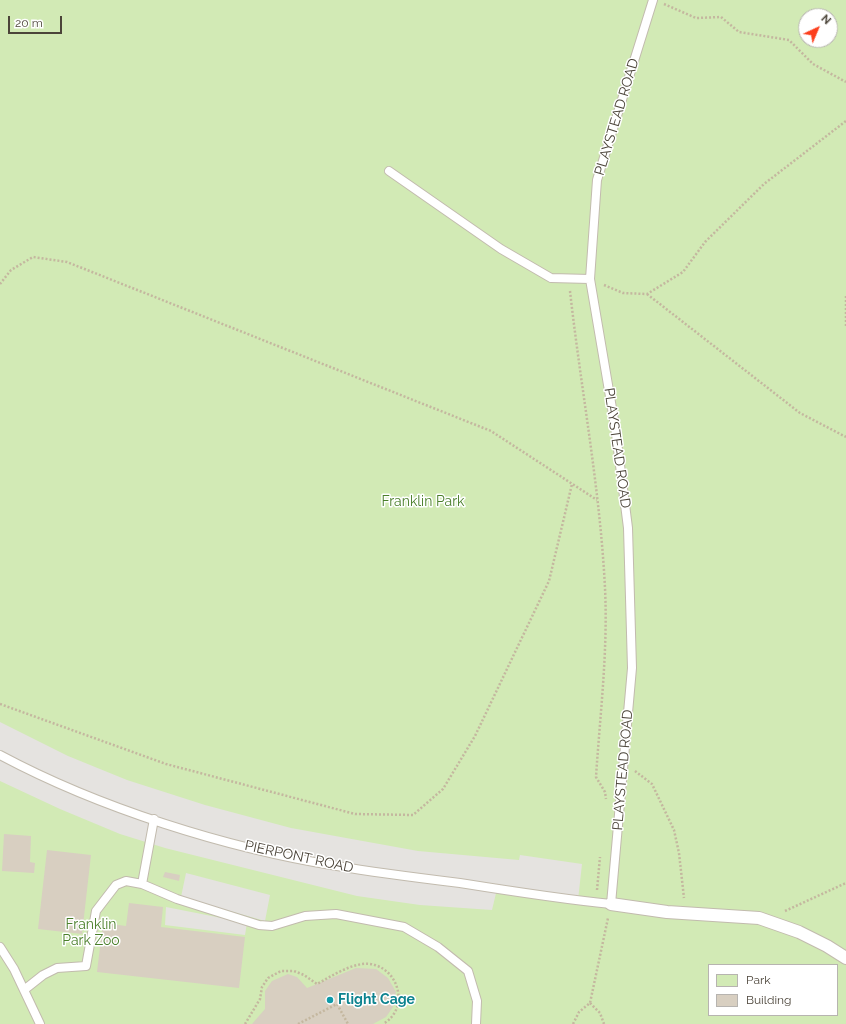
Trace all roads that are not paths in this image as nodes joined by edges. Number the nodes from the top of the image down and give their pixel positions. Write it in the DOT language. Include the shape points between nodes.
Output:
graph roads {
  1 [pos="653,0"];
  2 [pos="389,171"];
  3 [pos="590,279"];
  4 [pos="0,755"];
  5 [pos="154,819"];
  6 [pos="142,884"];
  7 [pos="611,904"];
  8 [pos="0,947"];
  9 [pos="846,958"];
  10 [pos="24,990"];
  11 [pos="40,1024"];
  12 [pos="476,1024"];
  1 -- 3 [label="lane, PLAYSTEAD ROAD" via="597,180"];
  2 -- 3 [label="lane" via="501,249 550,278"];
  3 -- 7 [label="lane, PLAYSTEAD ROAD" via="615,426 628,528 632,668"];
  4 -- 5 [label="lane, PIERPONT ROAD" via="63,785"];
  5 -- 6 [label="lane"];
  5 -- 7 [label="lane, PIERPONT ROAD" via="238,844 338,866"];
  6 -- 10 [label="lane" via="126,880 116,885 99,906 86,966 57,968"];
  6 -- 12 [label="lane" via="177,899 259,925 272,926 305,916 336,914 404,927 438,947 468,971 477,1001"];
  7 -- 9 [label="street" via="666,912 759,918 799,932"];
  8 -- 10 [label="lane"];
  10 -- 11 [label="lane"];
}
